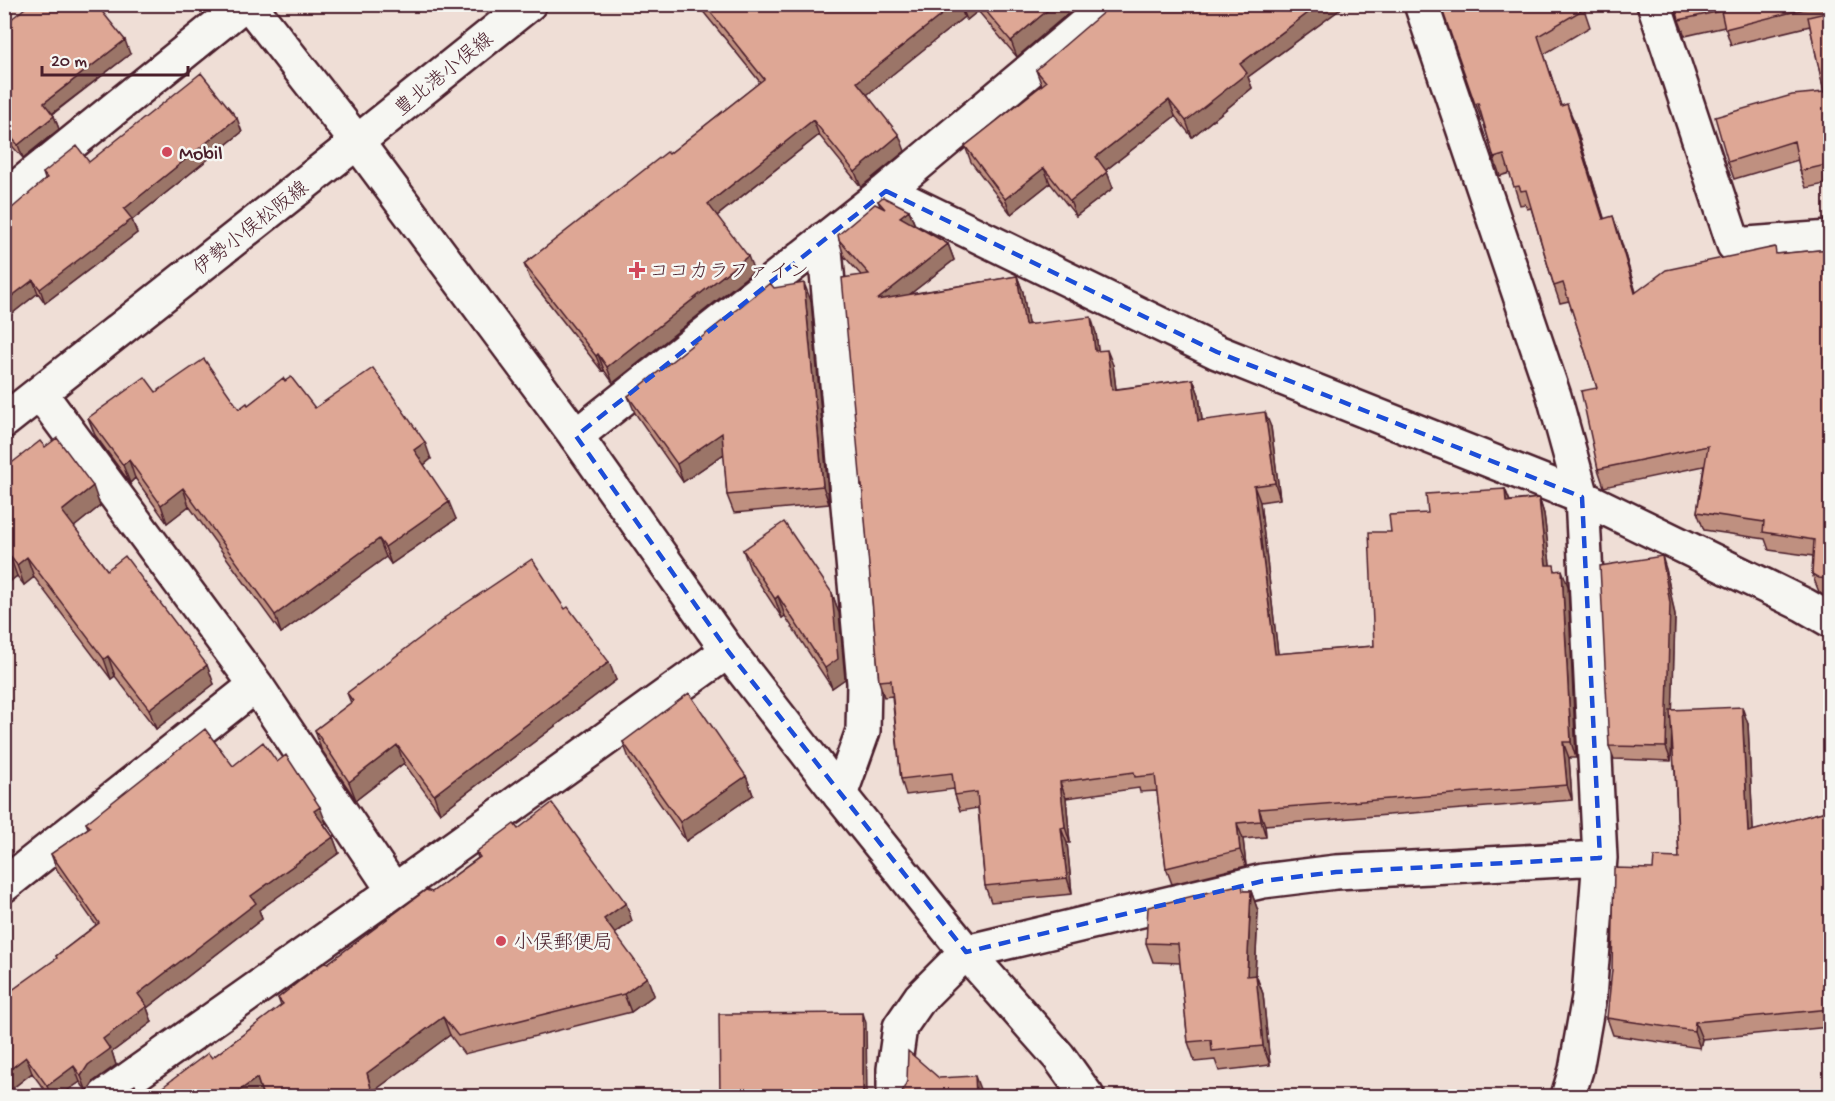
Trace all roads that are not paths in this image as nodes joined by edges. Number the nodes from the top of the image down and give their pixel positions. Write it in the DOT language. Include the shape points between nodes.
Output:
graph roads {
  1 [pos="247,4"];
  2 [pos="529,4"];
  3 [pos="1109,4"];
  4 [pos="1422,4"];
  5 [pos="1654,4"];
  6 [pos="357,142"];
  7 [pos="886,191"];
  8 [pos="4,198"];
  9 [pos="1830,238"];
  10 [pos="824,239"];
  11 [pos="40,393"];
  12 [pos="4,421"];
  13 [pos="576,436"];
  14 [pos="1582,497"];
  15 [pos="1830,620"];
  16 [pos="728,651"];
  17 [pos="256,685"];
  18 [pos="840,795"];
  19 [pos="1600,858"];
  20 [pos="4,885"];
  21 [pos="394,891"];
  22 [pos="966,952"];
  23 [pos="105,1096"];
  24 [pos="894,1096"];
  25 [pos="1087,1096"];
  26 [pos="1568,1096"];
  1 -- 6 [label="street"];
  1 -- 8 [label="street"];
  2 -- 6 [label="street, 豊北港小俣線"];
  3 -- 7 [label="street"];
  4 -- 14 [label="street" via="1554,396"];
  5 -- 9 [label="street" via="1734,246"];
  6 -- 11 [label="street, 伊勢小俣松阪線"];
  6 -- 13 [label="street"];
  7 -- 10 [label="street"];
  7 -- 14 [label="street" via="1217,352"];
  10 -- 13 [label="street"];
  10 -- 18 [label="street" via="864,683 863,731"];
  11 -- 12 [label="street, 伊勢小俣松阪線"];
  11 -- 17 [label="street"];
  13 -- 16 [label="street"];
  14 -- 15 [label="street"];
  14 -- 19 [label="street"];
  16 -- 18 [label="street"];
  16 -- 21 [label="street"];
  17 -- 20 [label="street"];
  17 -- 21 [label="street"];
  18 -- 22 [label="street"];
  19 -- 22 [label="street" via="1336,872 1263,881"];
  19 -- 26 [label="street" via="1589,997"];
  21 -- 23 [label="street"];
  22 -- 24 [label="street" via="920,998 900,1028"];
  22 -- 25 [label="street" via="1059,1057"];
}
